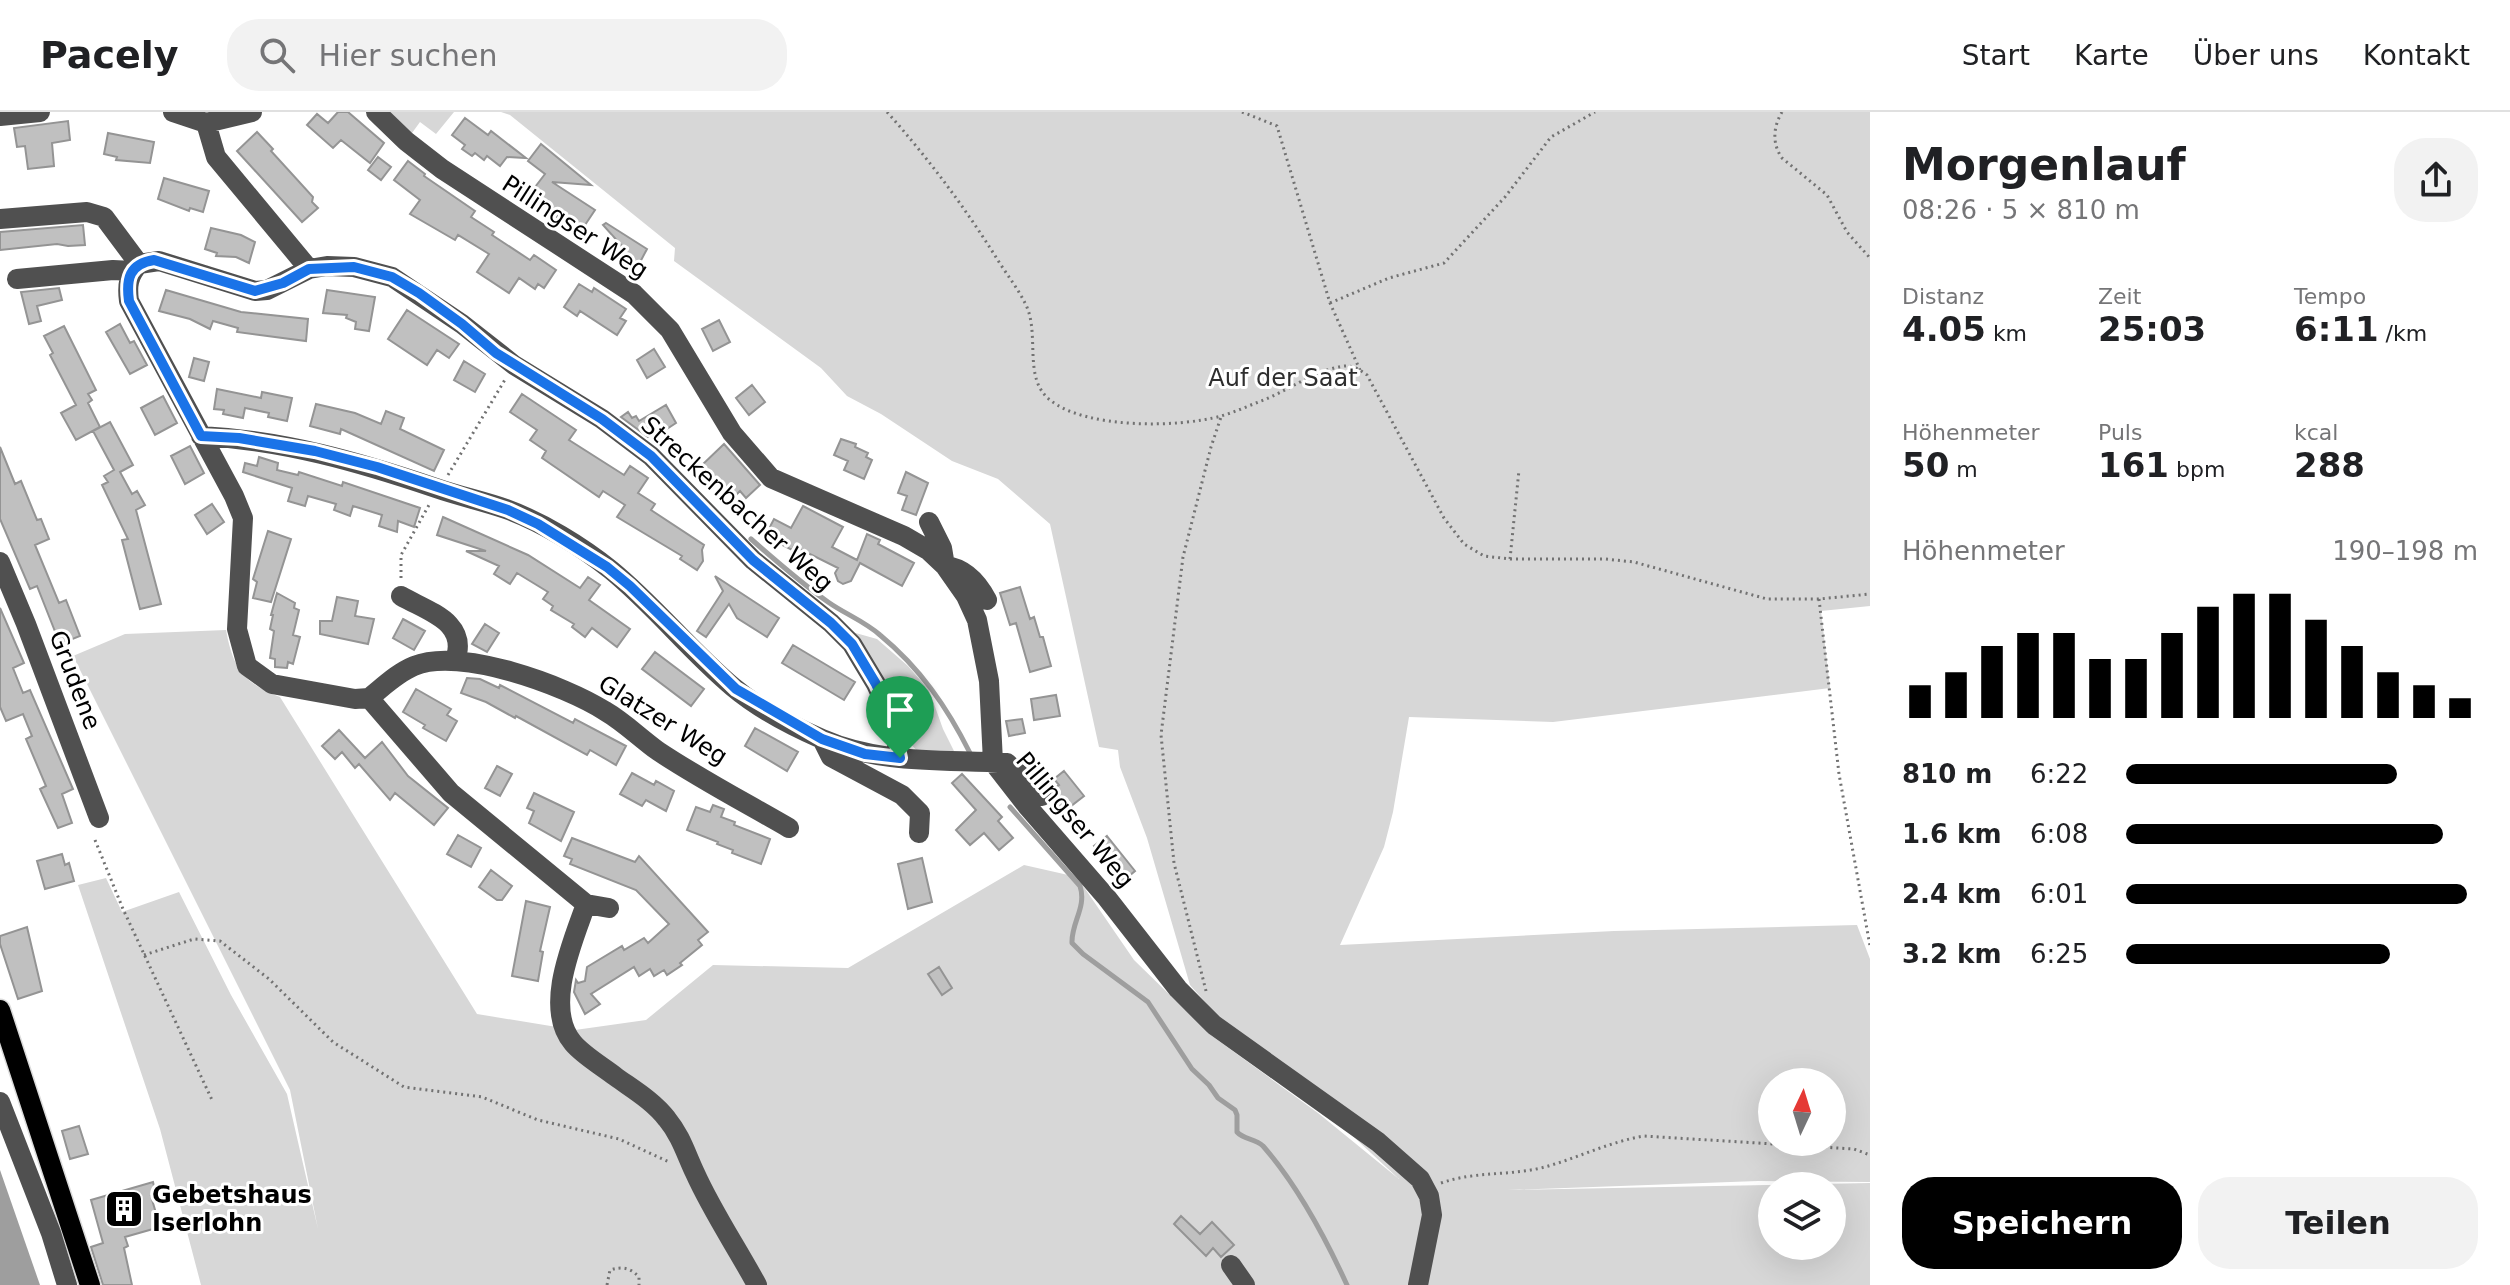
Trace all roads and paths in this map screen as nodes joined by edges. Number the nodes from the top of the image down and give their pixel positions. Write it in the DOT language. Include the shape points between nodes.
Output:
graph roads {
  1 [pos="40,112"];
  2 [pos="173,112"];
  3 [pos="252,112"];
  4 [pos="376,112"];
  5 [pos="887,112"];
  6 [pos="1242,112"];
  7 [pos="1595,112"];
  8 [pos="1782,112"];
  9 [pos="0,116"];
  10 [pos="206,123"];
  11 [pos="0,219"];
  12 [pos="1870,258"];
  13 [pos="136,268"];
  14 [pos="309,269"];
  15 [pos="17,279"];
  16 [pos="1330,303"];
  17 [pos="514,365"];
  18 [pos="1360,370"];
  19 [pos="1221,416"];
  20 [pos="201,436"];
  21 [pos="1519,470"];
  22 [pos="439,489"];
  23 [pos="929,522"];
  24 [pos="1510,559"];
  25 [pos="0,562"];
  26 [pos="945,566"];
  27 [pos="401,591"];
  28 [pos="1870,594"];
  29 [pos="1819,599"];
  30 [pos="987,600"];
  31 [pos="455,661"];
  32 [pos="369,698"];
  33 [pos="822,739"];
  34 [pos="900,758"];
  35 [pos="993,762"];
  36 [pos="1042,796"];
  37 [pos="99,818"];
  38 [pos="789,828"];
  39 [pos="919,833"];
  40 [pos="95,840"];
  41 [pos="586,904"];
  42 [pos="609,908"];
  43 [pos="1870,946"];
  44 [pos="144,955"];
  45 [pos="1207,996"];
  46 [pos="0,1010"];
  47 [pos="212,1100"];
  48 [pos="0,1102"];
  49 [pos="1870,1155"];
  50 [pos="695,1173"];
  51 [pos="1426,1188"];
  52 [pos="1231,1265"];
  53 [pos="67,1285"];
  54 [pos="90,1285"];
  55 [pos="607,1285"];
  56 [pos="639,1285"];
  57 [pos="757,1285"];
  58 [pos="1245,1285"];
  59 [pos="1418,1285"];
  1 -- 9 [label="street"];
  2 -- 10 [label="street"];
  3 -- 10 [label="street"];
  4 -- 26 [label="street, Pillingser Weg" via="442,169 634,294 670,330 732,433 771,478 904,536"];
  5 -- 19 [label="path" via="966,211 1027,306 1042,394 1079,415 1117,421 1188,422"];
  6 -- 16 [label="path" via="1277,126"];
  7 -- 16 [label="path" via="1551,137 1444,263 1389,278"];
  8 -- 12 [label="path" via="1775,129 1777,152 1827,195 1847,232"];
  10 -- 14 [label="street" via="216,157"];
  11 -- 13 [label="street" via="87,212 104,217"];
  13 -- 14 [label="street" via="159,261 255,291"];
  13 -- 15 [label="street"];
  13 -- 20 [label="street" via="127,286 129,301"];
  14 -- 17 [label="street, Streckenbacher Weg" via="354,267 392,277"];
  16 -- 18 [label="path"];
  17 -- 22 [label="path"];
  17 -- 34 [label="street, Streckenbacher Weg" via="651,456 753,560 852,644 895,729"];
  18 -- 19 [label="path" via="1330,369"];
  18 -- 24 [label="path" via="1464,544 1484,556"];
  19 -- 45 [label="path" via="1183,557 1161,735 1174,863"];
  20 -- 22 [label="street" via="315,451"];
  20 -- 32 [label="street" via="243,518 237,629 247,666 272,684"];
  21 -- 24 [label="path"];
  22 -- 27 [label="path" via="401,555"];
  22 -- 33 [label="street" via="508,510 583,551 630,586 736,689"];
  23 -- 26 [label="street"];
  24 -- 29 [label="path" via="1620,560 1767,599"];
  25 -- 37 [label="street, Grudene"];
  26 -- 30 [label="street" via="956,567 978,583"];
  26 -- 35 [label="street, Pillingser Weg" via="977,620 989,681"];
  27 -- 31 [label="street" via="456,632 460,646"];
  28 -- 29 [label="path"];
  29 -- 43 [label="path" via="1839,774"];
  31 -- 32 [label="street, Glatzer Weg" via="415,666"];
  31 -- 38 [label="street, Glatzer Weg" via="548,683 604,711 660,752"];
  32 -- 41 [label="street" via="451,793"];
  33 -- 34 [label="street" via="865,754"];
  33 -- 39 [label="street" via="831,757 902,795 920,813"];
  34 -- 35 [label="street"];
  35 -- 36 [label="street" via="1007,763"];
  35 -- 51 [label="street, Pillingser Weg" via="1178,989 1227,1035 1378,1142"];
  40 -- 44 [label="path"];
  41 -- 42 [label="street"];
  41 -- 50 [label="street" via="565,972 558,1007 561,1020 573,1044 660,1110"];
  44 -- 47 [label="path"];
  44 -- 50 [label="path" via="194,939 220,941 269,979 333,1042 404,1087 482,1097 538,1120 619,1139"];
  46 -- 54 [label="main road"];
  48 -- 53 [label="street"];
  49 -- 51 [label="path" via="1798,1144 1644,1136 1541,1168 1473,1174"];
  50 -- 57 [label="street"];
  51 -- 59 [label="street" via="1432,1215"];
  52 -- 58 [label="street"];
  55 -- 56 [label="path" via="610,1270 621,1267 634,1271"];
}
